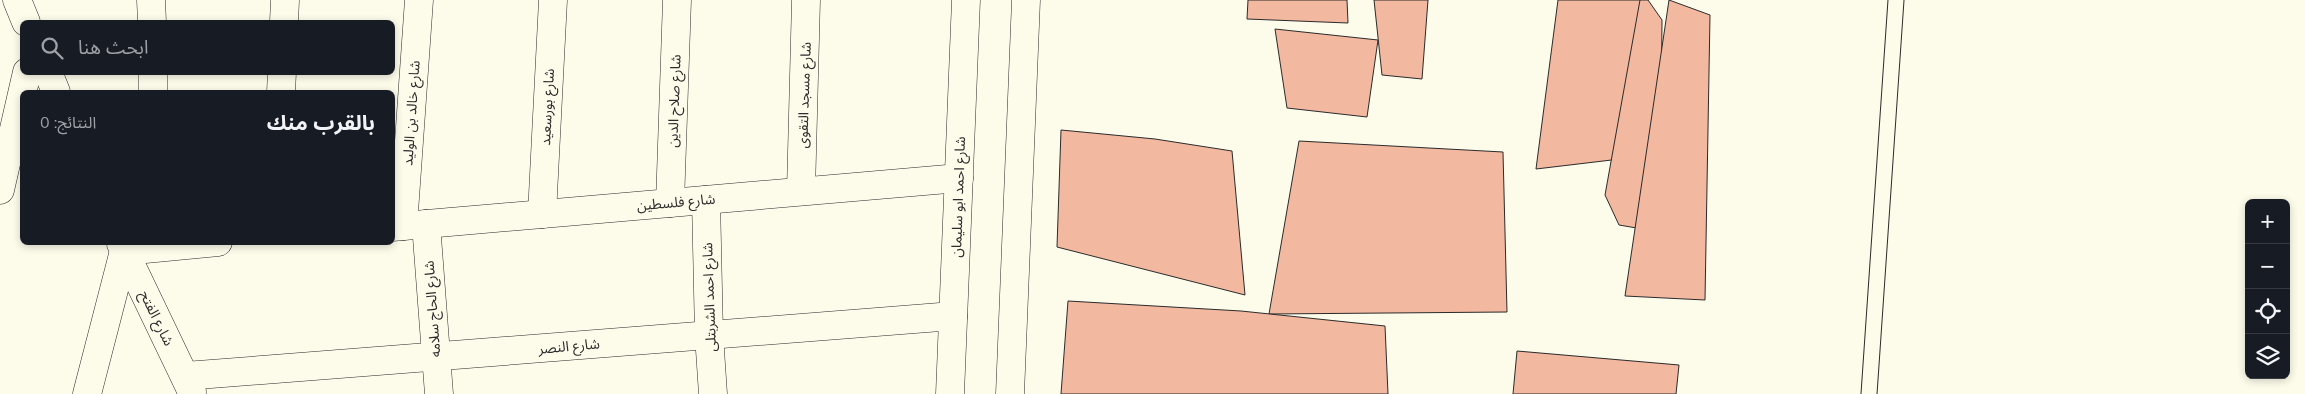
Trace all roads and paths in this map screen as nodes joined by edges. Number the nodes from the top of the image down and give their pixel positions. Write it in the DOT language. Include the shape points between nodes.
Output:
graph roads {
  1 [pos="16,0"];
  2 [pos="151,0"];
  3 [pos="285,0"];
  4 [pos="419,0"];
  5 [pos="553,0"];
  6 [pos="678,0"];
  7 [pos="806,0"];
  8 [pos="966,0"];
  9 [pos="1026,0"];
  10 [pos="1896,0"];
  11 [pos="25,20"];
  12 [pos="152,20"];
  13 [pos="284,20"];
  14 [pos="26,75"];
  15 [pos="49,75"];
  16 [pos="153,75"];
  17 [pos="282,75"];
  18 [pos="23,90"];
  19 [pos="55,90"];
  20 [pos="153,90"];
  21 [pos="281,90"];
  22 [pos="20,103"];
  23 [pos="959,178"];
  24 [pos="0,190"];
  25 [pos="801,191"];
  26 [pos="706,200"];
  27 [pos="670,203"];
  28 [pos="542,214"];
  29 [pos="407,226"];
  30 [pos="156,245"];
  31 [pos="123,247"];
  32 [pos="953,316"];
  33 [pos="709,335"];
  34 [pos="436,356"];
  35 [pos="189,385"];
  36 [pos="87,394"];
  37 [pos="439,394"];
  38 [pos="714,394"];
  39 [pos="950,394"];
  40 [pos="1010,394"];
  41 [pos="1869,394"];
  1 -- 11 [label="street"];
  2 -- 12 [label="street"];
  3 -- 13 [label="street"];
  4 -- 29 [label="street, شارع خالد بن الوليد"];
  5 -- 28 [label="street, شارع بورسعيد"];
  6 -- 27 [label="street, شارع صلاح الدين"];
  7 -- 25 [label="street, شارع مسجد التقوى"];
  8 -- 23 [label="street, شارع احمد ابو سليمان"];
  9 -- 40 [label="street"];
  10 -- 41 [label="lane"];
  14 -- 18 [label="street"];
  15 -- 19 [label="street"];
  16 -- 20 [label="street"];
  17 -- 21 [label="street"];
  22 -- 24 [label="street"];
  23 -- 25 [label="street, شارع فلسطين"];
  23 -- 32 [label="street, شارع احمد ابو سليمان"];
  25 -- 26 [label="street, شارع فلسطين"];
  26 -- 27 [label="street, شارع فلسطين"];
  26 -- 33 [label="street, شارع احمد الشربتلى"];
  27 -- 28 [label="street, شارع فلسطين"];
  28 -- 29 [label="street, شارع فلسطين"];
  29 -- 34 [label="street, شارع الحاج سلامه"];
  30 -- 31 [label="street"];
  31 -- 35 [label="street, شارع الفتح"];
  31 -- 36 [label="street"];
  32 -- 33 [label="street, شارع النصر"];
  32 -- 39 [label="street, شارع احمد ابو سليمان"];
  33 -- 34 [label="street, شارع النصر"];
  33 -- 38 [label="street, شارع احمد الشربتلى"];
  34 -- 35 [label="street, شارع النصر"];
  34 -- 37 [label="street, شارع الحاج سلامه"];
}
